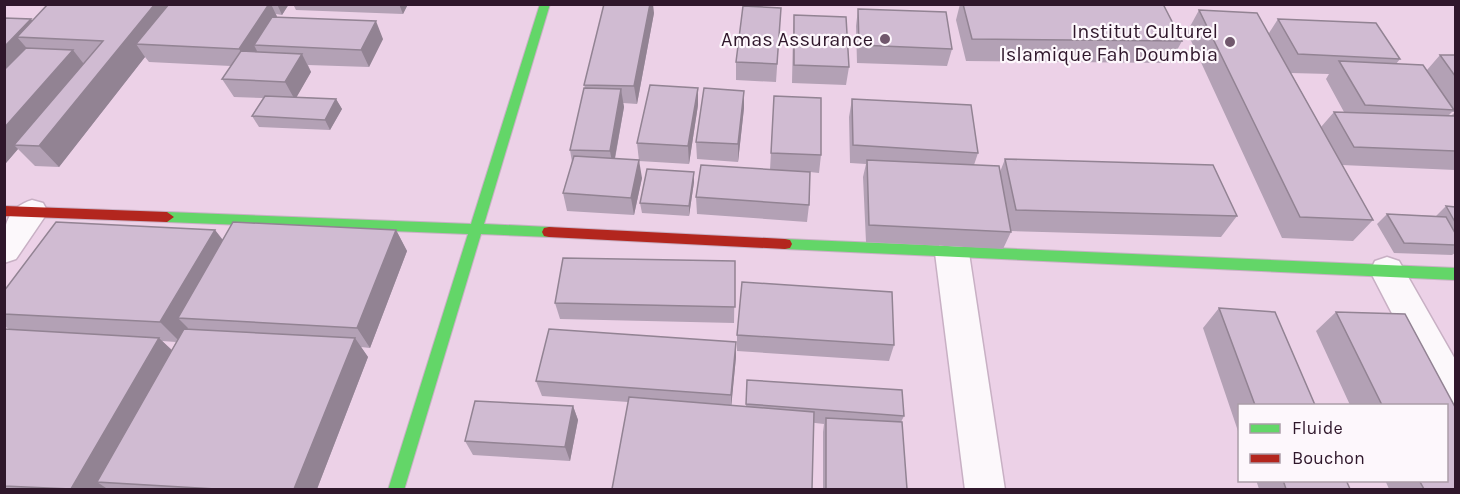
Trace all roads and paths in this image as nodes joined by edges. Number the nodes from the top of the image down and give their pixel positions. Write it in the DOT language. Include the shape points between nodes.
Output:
graph roads {
  1 [pos="545,4"];
  2 [pos="18,212"];
  3 [pos="476,228"];
  4 [pos="4,250"];
  5 [pos="952,253"];
  6 [pos="1388,271"];
  7 [pos="1455,274"];
  8 [pos="1455,398"];
  9 [pos="396,489"];
  10 [pos="985,489"];
  1 -- 3 [label="street"];
  2 -- 3 [label="street"];
  2 -- 4 [label="street"];
  3 -- 5 [label="street"];
  3 -- 9 [label="street"];
  5 -- 6 [label="street"];
  5 -- 10 [label="street"];
  6 -- 7 [label="street"];
  6 -- 8 [label="street"];
}
